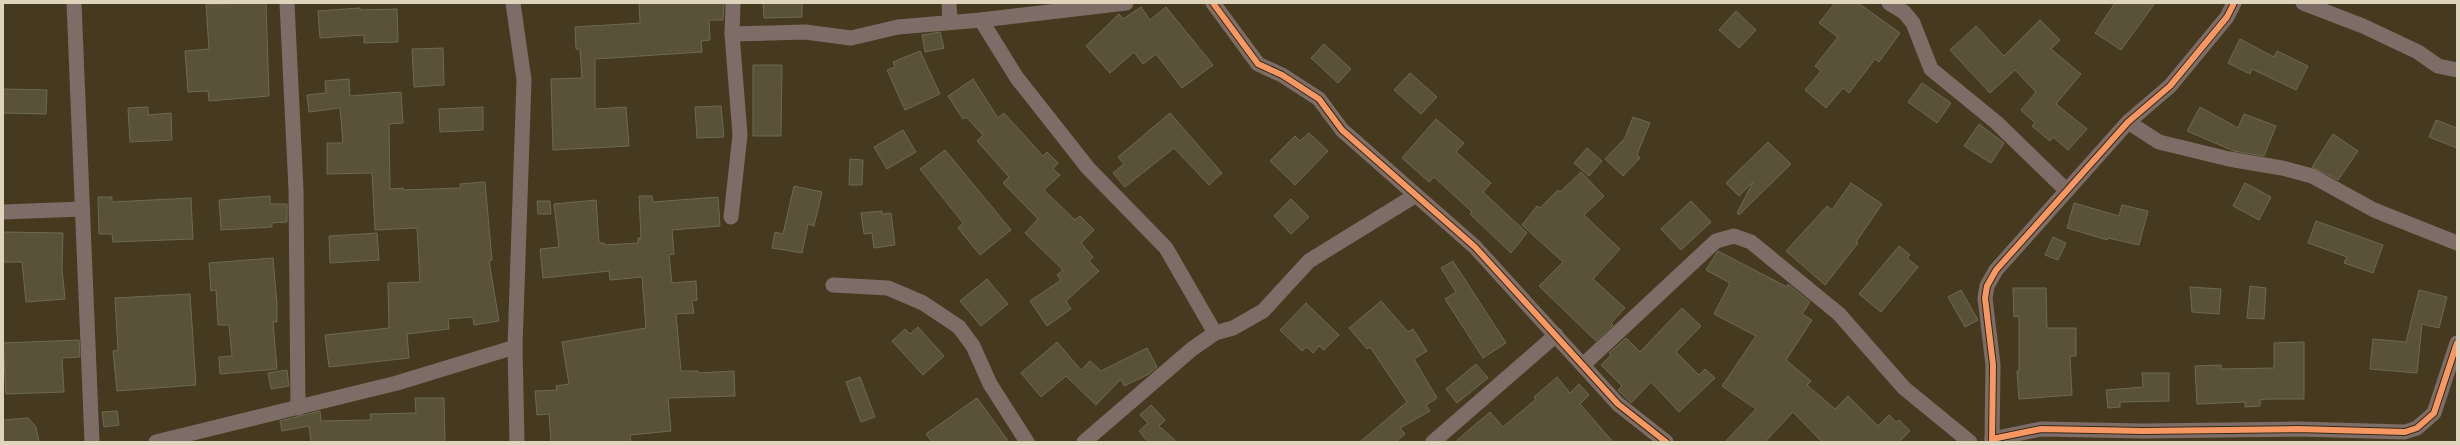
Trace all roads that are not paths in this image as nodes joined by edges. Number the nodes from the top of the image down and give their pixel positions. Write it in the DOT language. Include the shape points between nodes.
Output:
graph roads {
  1 [pos="74,3"];
  2 [pos="287,3"];
  3 [pos="513,3"];
  4 [pos="733,3"];
  5 [pos="949,3"];
  6 [pos="1126,3"];
  7 [pos="1213,3"];
  8 [pos="1889,3"];
  9 [pos="2234,3"];
  10 [pos="2303,3"];
  11 [pos="981,20"];
  12 [pos="950,21"];
  13 [pos="732,34"];
  14 [pos="2457,70"];
  15 [pos="2128,122"];
  16 [pos="2066,190"];
  17 [pos="1416,195"];
  18 [pos="82,209"];
  19 [pos="3,212"];
  20 [pos="731,217"];
  21 [pos="2457,243"];
  22 [pos="833,285"];
  23 [pos="1216,333"];
  24 [pos="1556,335"];
  25 [pos="2457,343"];
  26 [pos="515,347"];
  27 [pos="1583,365"];
  28 [pos="298,408"];
  29 [pos="2297,436"];
  30 [pos="1992,441"];
  31 [pos="92,442"];
  32 [pos="156,442"];
  33 [pos="517,442"];
  34 [pos="1027,442"];
  35 [pos="1084,442"];
  36 [pos="1433,442"];
  37 [pos="1666,442"];
  38 [pos="1970,442"];
  1 -- 18 [label="street"];
  2 -- 28 [label="street" via="296,190"];
  3 -- 26 [label="street" via="524,80"];
  4 -- 13 [label="street"];
  5 -- 12 [label="street"];
  6 -- 11 [label="street"];
  7 -- 17 [label="street" via="1258,64 1282,75 1319,99 1342,130"];
  8 -- 16 [label="street" via="1904,12 1913,22 1931,69 1997,123"];
  9 -- 15 [label="street" via="2227,17 2170,86"];
  10 -- 14 [label="street" via="2364,26 2418,52 2438,66"];
  11 -- 12 [label="street"];
  11 -- 23 [label="street" via="1017,78 1088,168 1166,248"];
  12 -- 13 [label="street" via="898,27 851,38 805,32"];
  13 -- 20 [label="street" via="740,135"];
  15 -- 16 [label="street"];
  15 -- 21 [label="street" via="2159,142 2312,176 2374,210"];
  16 -- 30 [label="street" via="1996,270 1987,286 1986,315 1993,365"];
  17 -- 23 [label="street" via="1309,261 1263,311 1234,328"];
  17 -- 24 [label="street" via="1475,247"];
  18 -- 19 [label="street"];
  18 -- 31 [label="street"];
  22 -- 34 [label="street" via="888,288 923,303 959,327 973,346 990,384"];
  23 -- 35 [label="street" via="1192,350"];
  24 -- 27 [label="street"];
  24 -- 36 [label="street"];
  25 -- 29 [label="street" via="2434,413 2417,428 2405,432"];
  26 -- 28 [label="street"];
  26 -- 33 [label="street"];
  27 -- 37 [label="street" via="1618,404"];
  27 -- 38 [label="street" via="1716,241 1734,236 1750,242 1839,314 1904,388"];
  28 -- 32 [label="street"];
  29 -- 30 [label="street" via="2042,429"];
}
